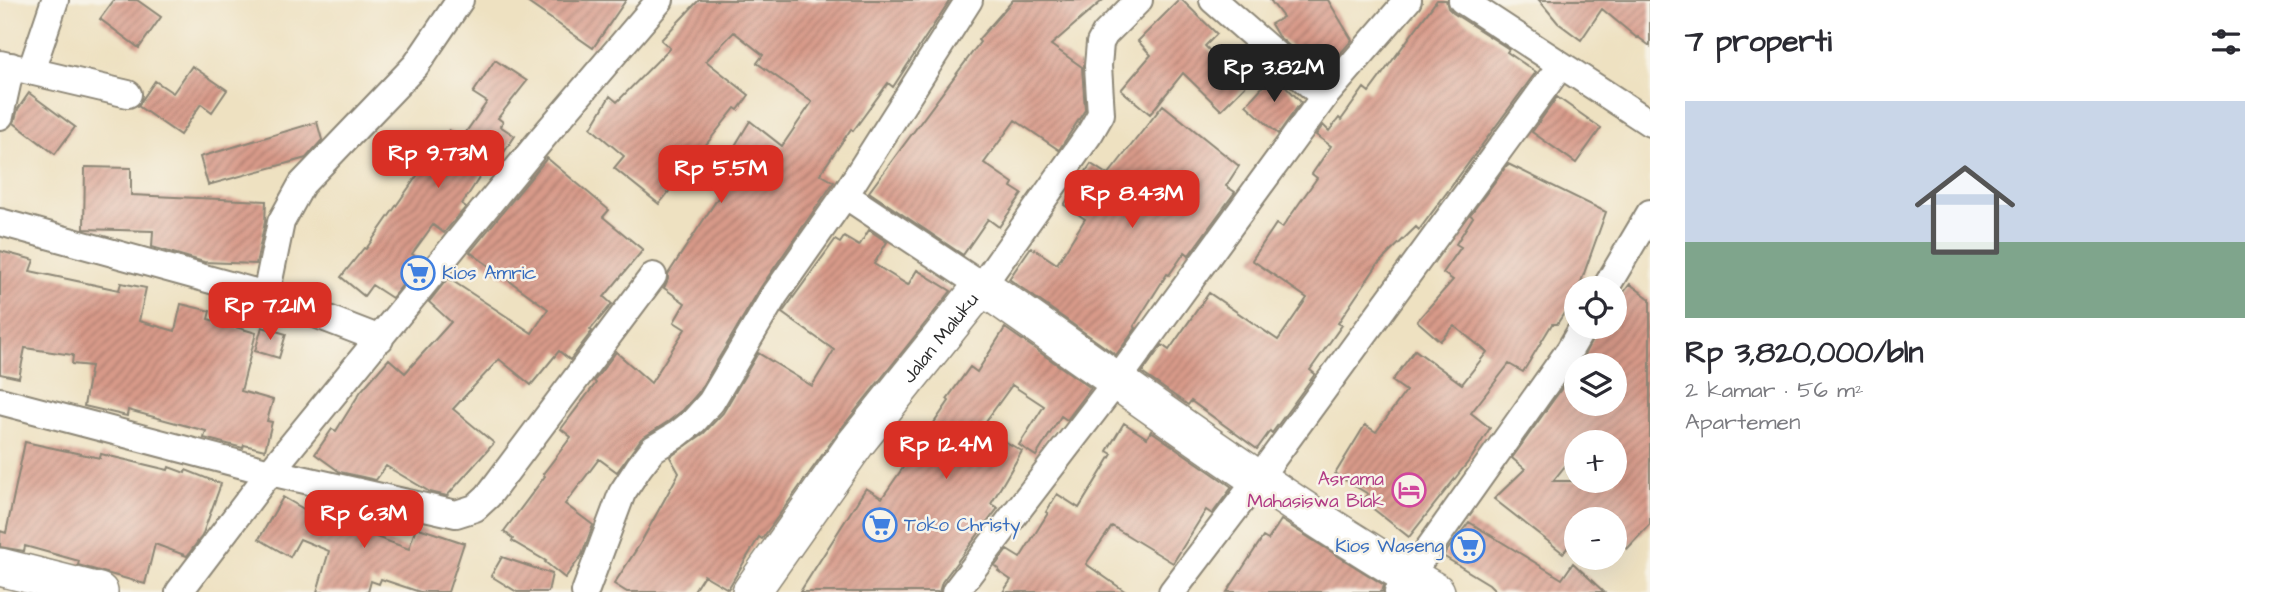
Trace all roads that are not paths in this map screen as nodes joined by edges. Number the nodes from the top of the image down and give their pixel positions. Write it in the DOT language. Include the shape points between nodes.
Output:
graph roads {
  1 [pos="55,0"];
  2 [pos="460,0"];
  3 [pos="660,0"];
  4 [pos="969,0"];
  5 [pos="1139,0"];
  6 [pos="1213,0"];
  7 [pos="1408,0"];
  8 [pos="1462,0"];
  9 [pos="1561,65"];
  10 [pos="14,67"];
  11 [pos="128,94"];
  12 [pos="1324,97"];
  13 [pos="0,116"];
  14 [pos="1650,123"];
  15 [pos="845,195"];
  16 [pos="1650,213"];
  17 [pos="0,222"];
  18 [pos="653,276"];
  19 [pos="1613,276"];
  20 [pos="982,286"];
  21 [pos="266,295"];
  22 [pos="380,339"];
  23 [pos="1576,339"];
  24 [pos="1116,382"];
  25 [pos="0,401"];
  26 [pos="270,472"];
  27 [pos="1258,479"];
  28 [pos="0,566"];
  29 [pos="1415,587"];
  30 [pos="99,592"];
  31 [pos="179,592"];
  32 [pos="585,592"];
  33 [pos="751,592"];
  34 [pos="955,592"];
  35 [pos="1172,592"];
  1 -- 10 [label="street"];
  2 -- 21 [label="street" via="416,65 302,184 281,222"];
  3 -- 22 [label="street"];
  4 -- 15 [label="street"];
  5 -- 20 [label="street" via="1100,43 1101,114"];
  6 -- 12 [label="street"];
  7 -- 12 [label="street"];
  8 -- 9 [label="street"];
  9 -- 14 [label="street"];
  9 -- 27 [label="street"];
  10 -- 11 [label="street"];
  10 -- 13 [label="street"];
  12 -- 24 [label="street"];
  15 -- 20 [label="street"];
  15 -- 32 [label="street" via="774,296 711,402 678,434 653,449 639,467 622,493"];
  16 -- 19 [label="street"];
  17 -- 21 [label="street"];
  18 -- 26 [label="street" via="475,508 456,514"];
  20 -- 24 [label="main road"];
  20 -- 33 [label="main road, Jalan Maluku" via="856,443"];
  21 -- 22 [label="street"];
  22 -- 26 [label="street"];
  23 -- 29 [label="street"];
  24 -- 27 [label="main road"];
  24 -- 34 [label="street"];
  25 -- 26 [label="street"];
  26 -- 31 [label="street"];
  27 -- 29 [label="main road"];
  27 -- 35 [label="street"];
  28 -- 30 [label="main road"];
}
